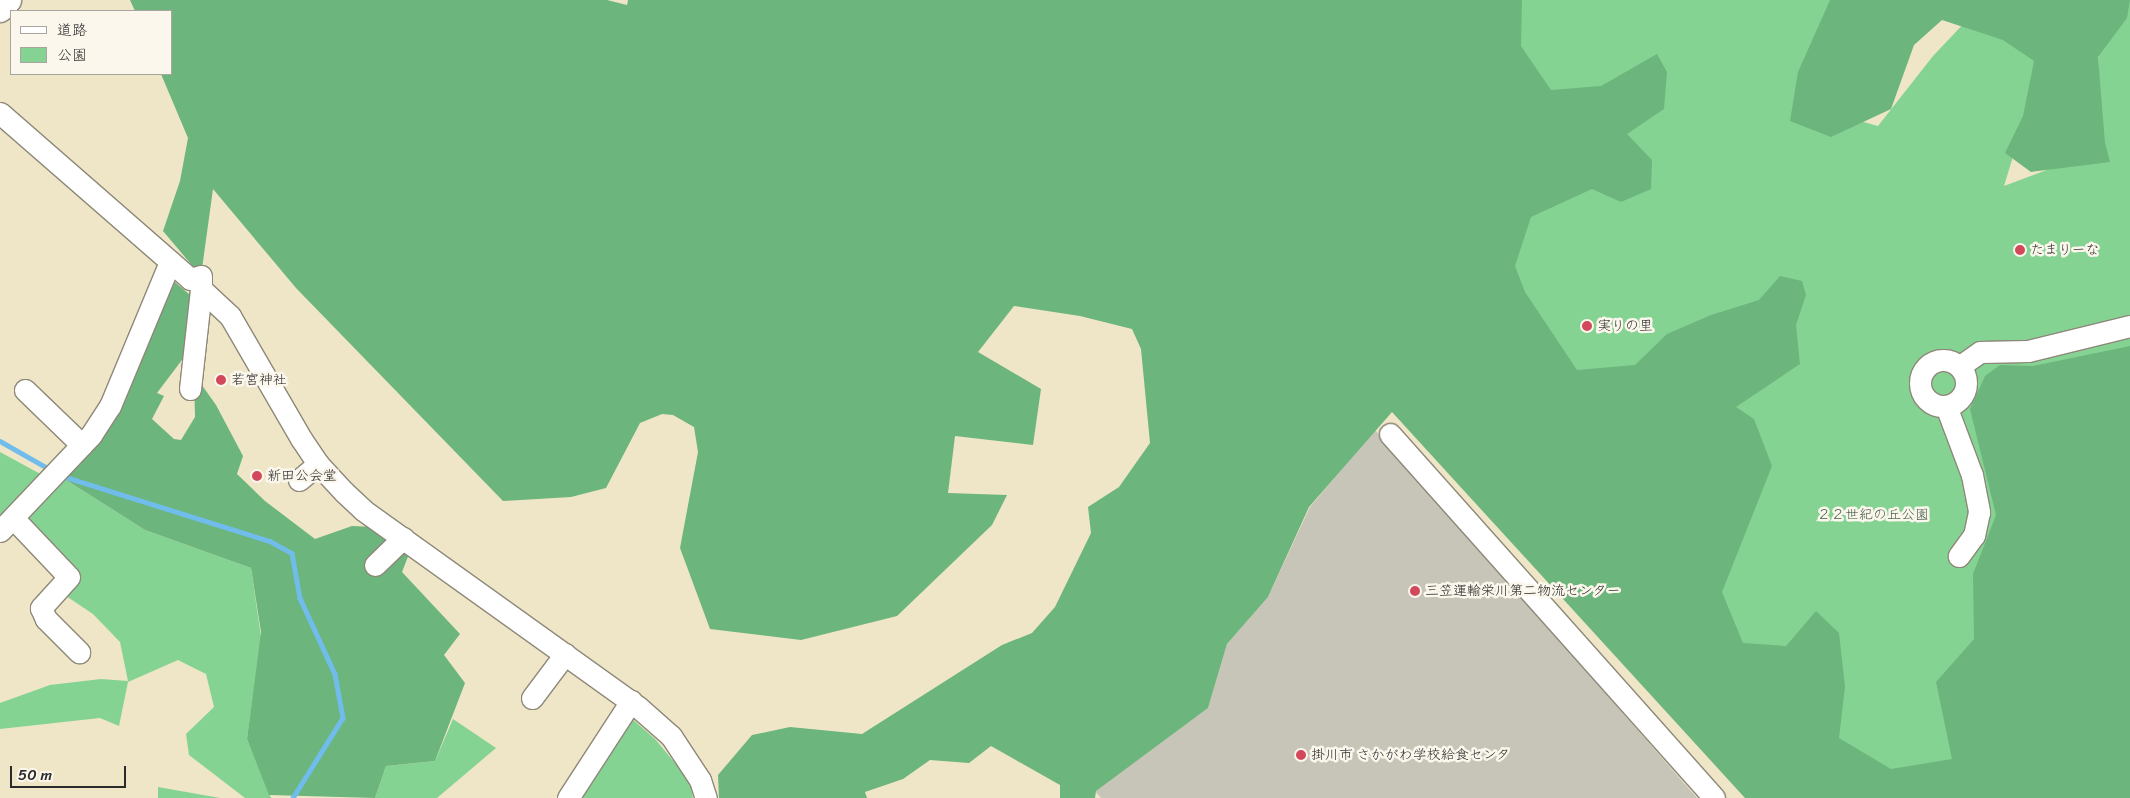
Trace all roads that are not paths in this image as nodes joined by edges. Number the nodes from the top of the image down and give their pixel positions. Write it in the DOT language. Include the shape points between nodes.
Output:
graph roads {
  1 [pos="8,0"];
  2 [pos="0,9"];
  3 [pos="0,113"];
  4 [pos="170,262"];
  5 [pos="201,290"];
  6 [pos="2130,326"];
  7 [pos="1960,366"];
  8 [pos="190,389"];
  9 [pos="25,390"];
  10 [pos="1946,406"];
  11 [pos="1390,434"];
  12 [pos="75,452"];
  13 [pos="318,464"];
  14 [pos="299,480"];
  15 [pos="6,525"];
  16 [pos="403,538"];
  17 [pos="1959,556"];
  18 [pos="375,564"];
  19 [pos="78,652"];
  20 [pos="565,654"];
  21 [pos="532,698"];
  22 [pos="631,701"];
  23 [pos="568,798"];
  24 [pos="706,798"];
  25 [pos="1714,798"];
  1 -- 2 [label="main road"];
  3 -- 4 [label="street"];
  4 -- 5 [label="street" via="190,279 201,276"];
  4 -- 12 [label="street" via="110,406"];
  5 -- 8 [label="street"];
  5 -- 13 [label="street" via="230,316"];
  6 -- 7 [label="street" via="2028,351 1980,352"];
  7 -- 10 [label="street" via="1967,379 1964,394"];
  7 -- 10 [label="street" via="1945,359 1938,360 1930,363 1921,375 1921,391 1925,398"];
  9 -- 12 [label="street"];
  10 -- 17 [label="street" via="1972,475 1979,512 1974,535"];
  11 -- 25 [label="street"];
  12 -- 15 [label="street"];
  13 -- 14 [label="street"];
  13 -- 16 [label="street" via="363,510"];
  15 -- 19 [label="street" via="69,577 41,608 46,619"];
  16 -- 18 [label="street"];
  16 -- 20 [label="street"];
  20 -- 21 [label="street"];
  20 -- 22 [label="street"];
  22 -- 23 [label="street"];
  22 -- 24 [label="street" via="671,736 700,780"];
}
